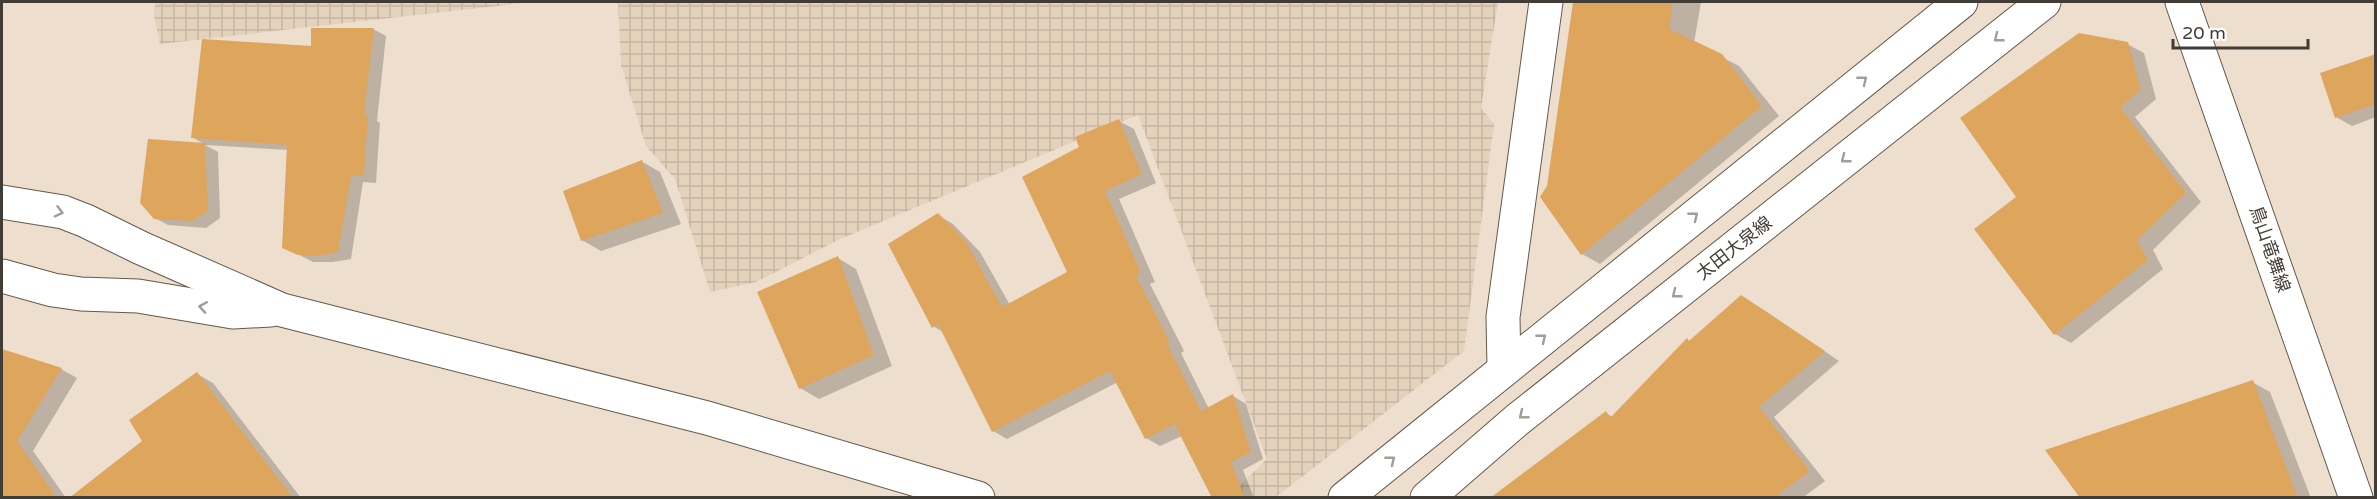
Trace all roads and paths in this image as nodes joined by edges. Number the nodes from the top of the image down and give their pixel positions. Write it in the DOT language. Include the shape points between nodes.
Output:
graph roads {
  1 [pos="1546,2"];
  2 [pos="1961,2"];
  3 [pos="2044,2"];
  4 [pos="2182,2"];
  5 [pos="2,202"];
  6 [pos="2,276"];
  7 [pos="282,310"];
  8 [pos="1504,369"];
  9 [pos="1363,492"];
  10 [pos="978,498"];
  11 [pos="1427,498"];
  12 [pos="2356,498"];
  1 -- 8 [label="main road" via="1503,317"];
  8 -- 2 [label="main road, one-way"];
  3 -- 11 [label="main road, 太田大泉線, one-way" via="1517,420"];
  4 -- 12 [label="main road, 鳥山竜舞線"];
  5 -- 7 [label="main road, one-way" via="63,212"];
  7 -- 6 [label="main road, one-way" via="233,312 138,296 81,294"];
  7 -- 10 [label="main road" via="707,418"];
  9 -- 8 [label="main road, one-way"];
}
